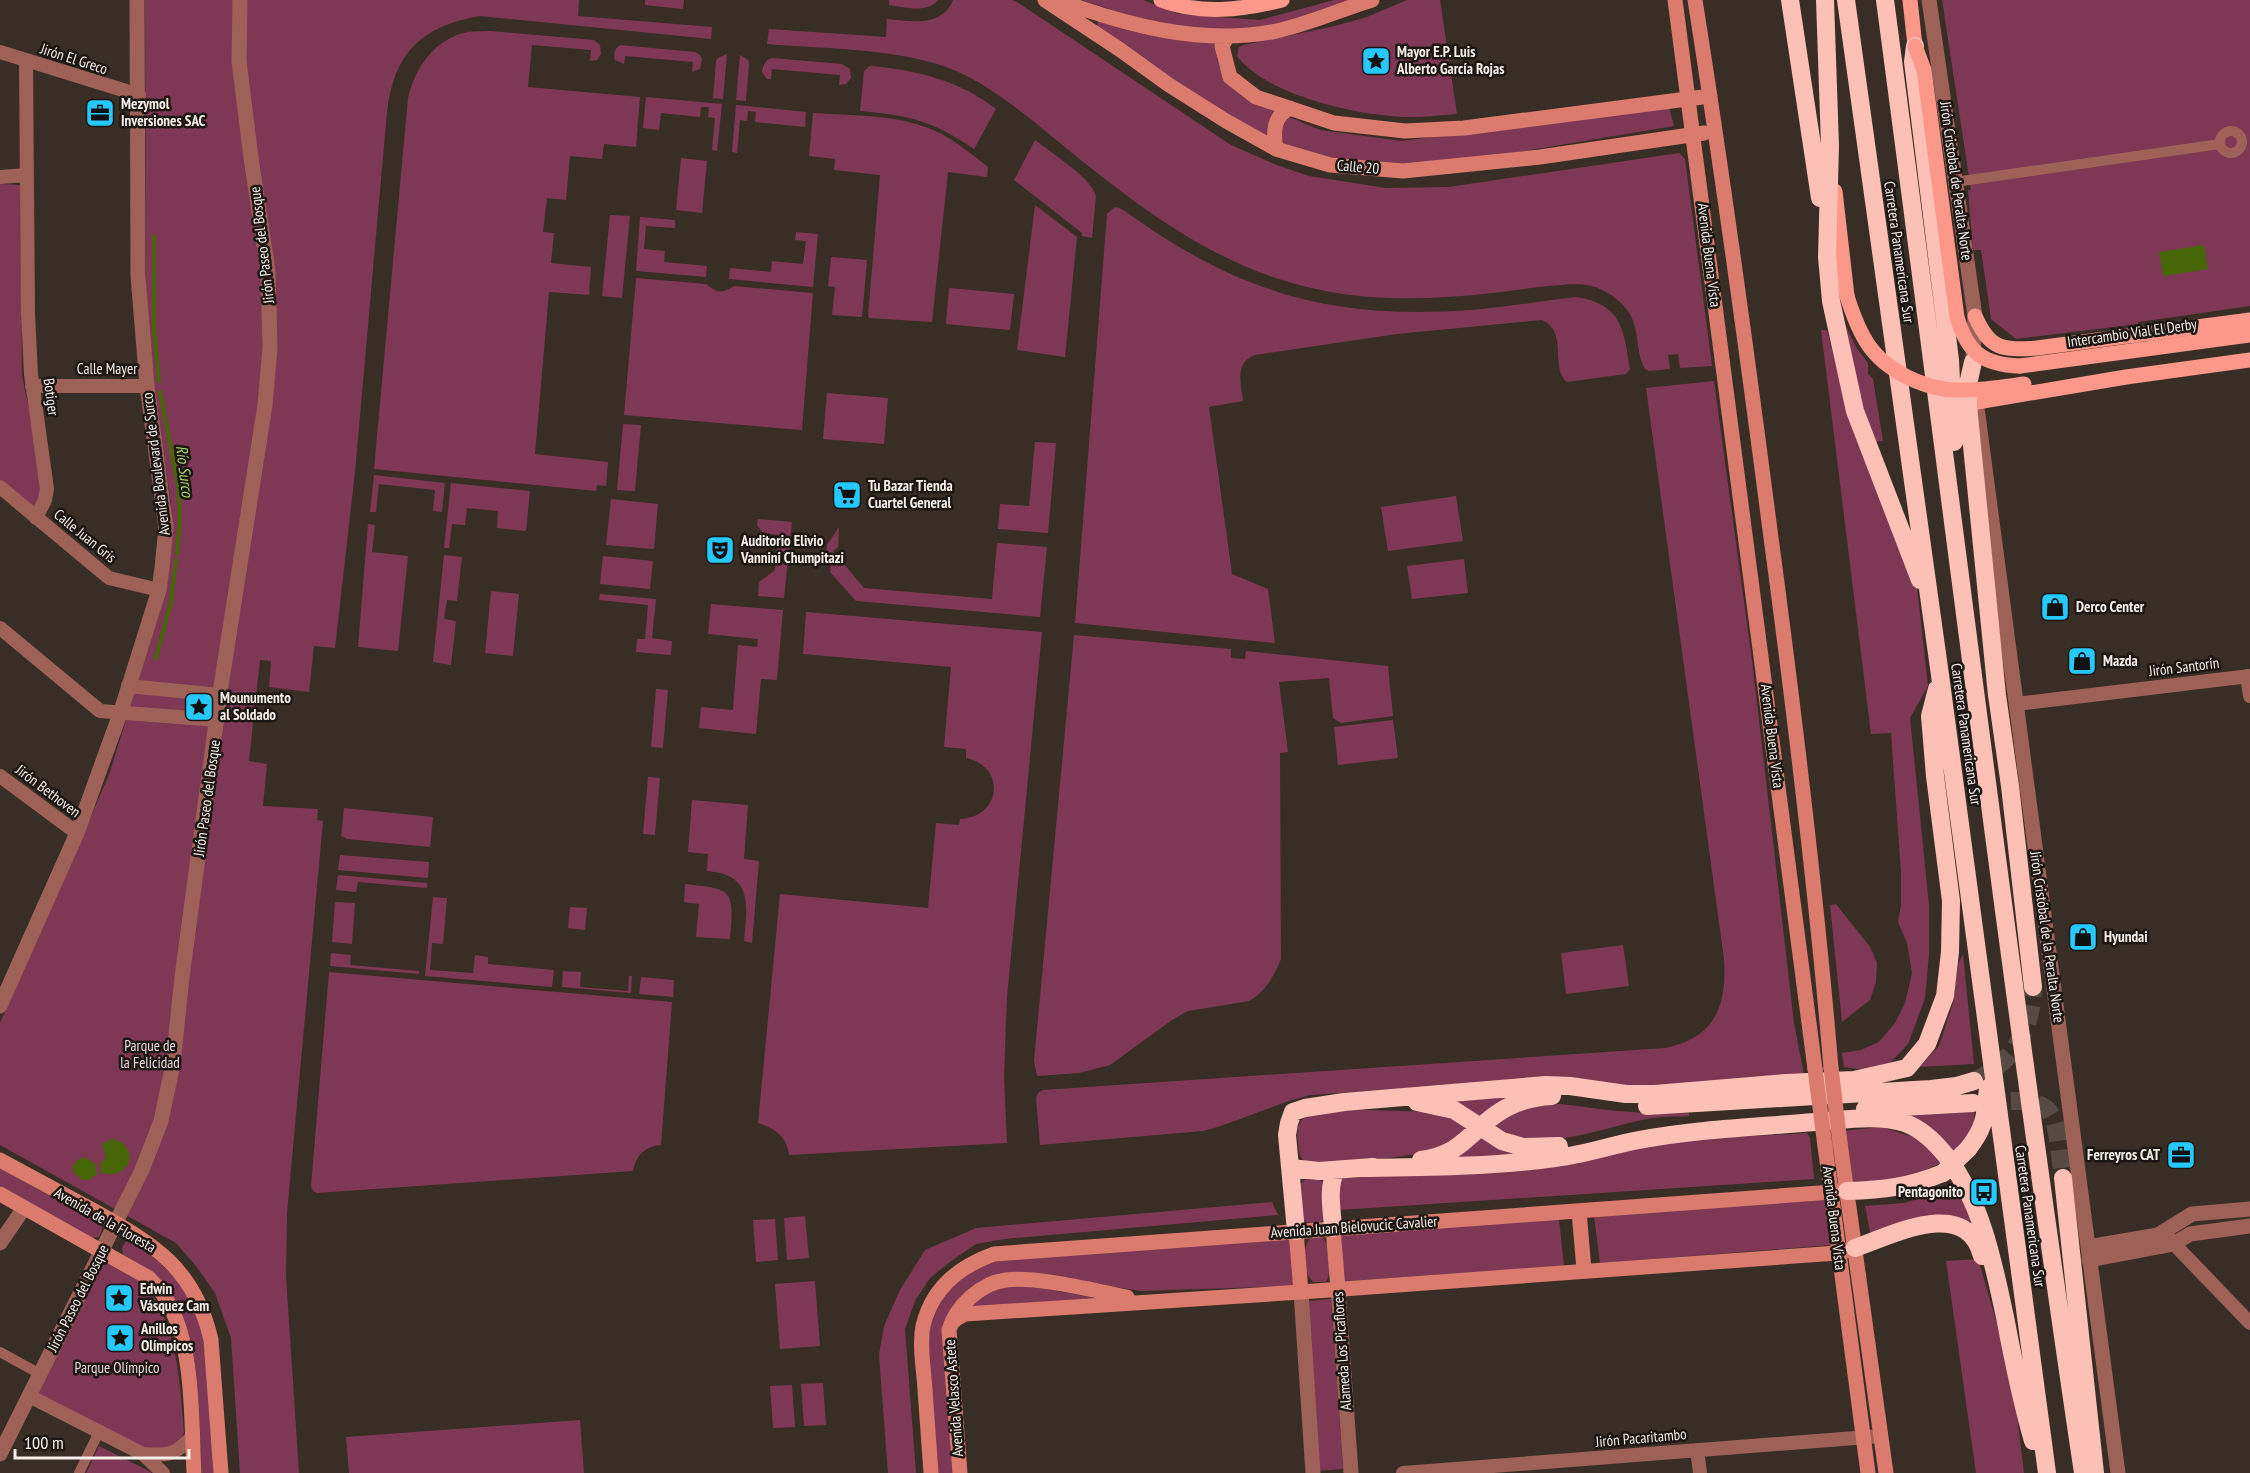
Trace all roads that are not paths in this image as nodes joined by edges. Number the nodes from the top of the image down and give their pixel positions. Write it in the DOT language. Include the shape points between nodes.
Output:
graph roads {
  1 [pos="137,0"];
  2 [pos="240,0"];
  3 [pos="1045,0"];
  4 [pos="1058,0"];
  5 [pos="1161,0"];
  6 [pos="1282,0"];
  7 [pos="1372,0"];
  8 [pos="1675,0"];
  9 [pos="1695,0"];
  10 [pos="1790,0"];
  11 [pos="1819,0"];
  12 [pos="1825,0"];
  13 [pos="1846,0"];
  14 [pos="1885,0"];
  15 [pos="1910,0"];
  16 [pos="1929,0"];
  17 [pos="1826,32"];
  18 [pos="1228,36"];
  19 [pos="1915,46"];
  20 [pos="0,52"];
  21 [pos="26,60"];
  22 [pos="139,95"];
  23 [pos="1710,96"];
  24 [pos="1688,99"];
  25 [pos="1290,108"];
  26 [pos="1715,132"];
  27 [pos="1694,134"];
  28 [pos="2246,139"];
  29 [pos="2220,144"];
  30 [pos="1830,146"];
  31 [pos="1276,149"];
  32 [pos="26,175"];
  33 [pos="0,177"];
  34 [pos="1955,182"];
  35 [pos="1827,241"];
  36 [pos="1975,316"];
  37 [pos="2250,320"];
  38 [pos="2250,335"];
  39 [pos="2250,351"];
  40 [pos="2250,360"];
  41 [pos="1973,362"];
  42 [pos="32,386"];
  43 [pos="147,386"];
  44 [pos="1977,402"];
  45 [pos="1948,476"];
  46 [pos="0,488"];
  47 [pos="36,518"];
  48 [pos="159,590"];
  49 [pos="1930,605"];
  50 [pos="0,628"];
  51 [pos="1940,675"];
  52 [pos="2249,676"];
  53 [pos="128,686"];
  54 [pos="220,695"];
  55 [pos="2250,696"];
  56 [pos="2016,704"];
  57 [pos="121,711"];
  58 [pos="218,720"];
  59 [pos="0,776"];
  60 [pos="1801,777"];
  61 [pos="1777,779"];
  62 [pos="77,833"];
  63 [pos="2033,987"];
  64 [pos="1983,997"];
  65 [pos="0,1006"];
  66 [pos="1974,1081"];
  67 [pos="1344,1102"];
  68 [pos="1973,1103"];
  69 [pos="1481,1128"];
  70 [pos="0,1160"];
  71 [pos="1291,1168"];
  72 [pos="1361,1168"];
  73 [pos="1336,1170"];
  74 [pos="2063,1178"];
  75 [pos="1839,1192"];
  76 [pos="0,1194"];
  77 [pos="24,1208"];
  78 [pos="2250,1209"];
  79 [pos="1579,1211"];
  80 [pos="115,1223"];
  81 [pos="2250,1226"];
  82 [pos="1333,1228"];
  83 [pos="1296,1231"];
  84 [pos="2170,1238"];
  85 [pos="0,1243"];
  86 [pos="1846,1250"];
  87 [pos="101,1253"];
  88 [pos="2089,1253"];
  89 [pos="1584,1270"];
  90 [pos="1338,1289"];
  91 [pos="1301,1292"];
  92 [pos="1150,1302"];
  93 [pos="2250,1323"];
  94 [pos="951,1324"];
  95 [pos="0,1352"];
  96 [pos="922,1354"];
  97 [pos="40,1374"];
  98 [pos="29,1396"];
  99 [pos="2023,1405"];
  100 [pos="99,1432"];
  101 [pos="1881,1436"];
  102 [pos="192,1437"];
  103 [pos="1863,1437"];
  104 [pos="1696,1450"];
  105 [pos="0,1454"];
  106 [pos="143,1454"];
  107 [pos="79,1473"];
  108 [pos="163,1473"];
  109 [pos="194,1473"];
  110 [pos="221,1473"];
  111 [pos="931,1473"];
  112 [pos="960,1473"];
  113 [pos="1313,1473"];
  114 [pos="1351,1473"];
  115 [pos="1403,1473"];
  116 [pos="1700,1473"];
  117 [pos="1868,1473"];
  118 [pos="1886,1473"];
  119 [pos="2045,1473"];
  120 [pos="2083,1473"];
  121 [pos="2095,1473"];
  122 [pos="2118,1473"];
  1 -- 22 [label="street, Avenida Boulevard de Surco"];
  2 -- 54 [label="street, Jirón Paseo del Bosque" via="239,61 268,271 270,348 265,405"];
  3 -- 31 [label="main road, Calle 20" via="1195,102"];
  4 -- 18 [label="main road" via="1155,29"];
  5 -- 6 [label="main road" via="1206,10"];
  7 -- 18 [label="main road" via="1272,32"];
  8 -- 24 [label="main road, Avenida Buena Vista"];
  9 -- 23 [label="main road, Avenida Buena Vista"];
  10 -- 35 [label="highway"];
  11 -- 17 [label="highway"];
  12 -- 17 [label="highway"];
  13 -- 49 [label="highway, Carretera Panamericana Sur"];
  14 -- 45 [label="highway, Carretera Panamericana Sur"];
  15 -- 19 [label="main road, Intercambio Vial El Derby"];
  16 -- 34 [label="street, Jirón Cristobal de Peralta Norte"];
  17 -- 30 [label="highway"];
  18 -- 25 [label="main road" via="1222,46 1230,77 1257,97"];
  19 -- 38 [label="main road, Intercambio Vial El Derby, bridge" via="1924,70 1957,317 1961,333 1982,357 2000,365 2020,366"];
  19 -- 45 [label="highway" via="1913,62 1950,360 1955,438"];
  20 -- 21 [label="street, Jirón El Greco"];
  21 -- 22 [label="street, Jirón El Greco"];
  21 -- 32 [label="street, Botiger"];
  22 -- 43 [label="street, Avenida Boulevard de Surco" via="138,276"];
  23 -- 24 [label="main road"];
  23 -- 26 [label="main road, Avenida Buena Vista"];
  24 -- 25 [label="main road" via="1464,128 1405,131 1334,123"];
  24 -- 27 [label="main road, Avenida Buena Vista"];
  25 -- 31 [label="main road" via="1275,125"];
  26 -- 27 [label="main road, Calle 20"];
  26 -- 60 [label="main road, Avenida Buena Vista"];
  27 -- 31 [label="main road, Calle 20" via="1540,157 1402,171 1330,165"];
  27 -- 61 [label="main road, Avenida Buena Vista"];
  28 -- 29 [label="street" via="2229,131 2223,134"];
  28 -- 29 [label="street" via="2234,153 2227,153"];
  29 -- 34 [label="street"];
  30 -- 35 [label="highway"];
  30 -- 39 [label="main road, bridge" via="1847,296 1854,320 1882,362 1905,376 1954,390 2024,384"];
  32 -- 33 [label="street"];
  32 -- 42 [label="street, Botiger"];
  34 -- 36 [label="street, Jirón Cristobal de Peralta Norte"];
  35 -- 49 [label="highway" via="1831,301 1855,411"];
  36 -- 37 [label="main road" via="1990,342 2011,350"];
  36 -- 41 [label="street, Jirón Cristobal de Peralta Norte"];
  40 -- 44 [label="main road"];
  41 -- 44 [label="street, Jirón Cristobal de Peralta Norte"];
  41 -- 63 [label="highway" via="1968,406 1981,546"];
  42 -- 43 [label="street, Calle Mayer"];
  42 -- 47 [label="street, Botiger" via="47,489"];
  43 -- 48 [label="street, Avenida Boulevard de Surco" via="166,527"];
  44 -- 56 [label="street, Jirón Cristóbal de la Peralta Norte"];
  45 -- 120 [label="highway, Carretera Panamericana Sur" via="2027,1091"];
  46 -- 47 [label="street, Calle Juan Gris"];
  47 -- 48 [label="street, Calle Juan Gris" via="110,578"];
  48 -- 53 [label="street, Avenida Boulevard de Surco"];
  49 -- 51 [label="highway, Carretera Panamericana Sur"];
  50 -- 57 [label="street" via="100,711"];
  51 -- 64 [label="highway, Carretera Panamericana Sur"];
  51 -- 67 [label="highway" via="1930,716 1951,902 1950,952 1945,996 1927,1044 1907,1068 1854,1080 1655,1094 1546,1085"];
  52 -- 55 [label="street"];
  52 -- 56 [label="street, Jirón Santorín"];
  53 -- 54 [label="street"];
  53 -- 57 [label="street, Avenida Boulevard de Surco"];
  54 -- 58 [label="street, Jirón Paseo del Bosque"];
  56 -- 88 [label="street, Jirón Cristóbal de la Peralta Norte"];
  57 -- 58 [label="street"];
  57 -- 62 [label="street, Avenida Boulevard de Surco"];
  58 -- 80 [label="street, Jirón Paseo del Bosque" via="173,1064 161,1121"];
  59 -- 62 [label="street, Jirón Bethoven"];
  60 -- 61 [label="main road"];
  60 -- 75 [label="main road, Avenida Buena Vista, bridge" via="1840,1143"];
  61 -- 75 [label="main road, Avenida Buena Vista, bridge" via="1825,1146"];
  62 -- 65 [label="street, Avenida Boulevard de Surco"];
  64 -- 75 [label="highway, bridge" via="1990,1072 1980,1133 1943,1173 1917,1184"];
  64 -- 119 [label="highway, Carretera Panamericana Sur"];
  66 -- 69 [label="highway" via="1931,1089 1683,1105 1536,1097 1494,1115"];
  67 -- 69 [label="highway" via="1439,1105 1455,1110"];
  67 -- 71 [label="highway" via="1293,1112 1287,1134"];
  68 -- 69 [label="highway" via="1688,1121 1544,1148 1503,1141"];
  69 -- 72 [label="highway" via="1452,1151"];
  70 -- 80 [label="main road, Avenida de la Floresta"];
  71 -- 73 [label="highway"];
  71 -- 83 [label="highway"];
  72 -- 73 [label="highway"];
  72 -- 99 [label="highway" via="1557,1158 1638,1140 1729,1129 1857,1119 1905,1123 1922,1132 1945,1155 1974,1204 1995,1269"];
  73 -- 82 [label="highway" via="1330,1193"];
  74 -- 121 [label="highway"];
  75 -- 79 [label="main road, Avenida Juan Bielovucic Cavalier"];
  75 -- 86 [label="main road, Avenida Buena Vista"];
  76 -- 77 [label="main road, Avenida de la Floresta"];
  77 -- 85 [label="street"];
  77 -- 87 [label="main road, Avenida de la Floresta"];
  78 -- 84 [label="street" via="2192,1214 2176,1223"];
  79 -- 82 [label="main road, Avenida Juan Bielovucic Cavalier"];
  79 -- 89 [label="main road"];
  80 -- 87 [label="street, Jirón Paseo del Bosque"];
  80 -- 110 [label="main road, Avenida de la Floresta" via="164,1254 186,1281 203,1312 211,1340"];
  81 -- 84 [label="street"];
  82 -- 83 [label="main road, Avenida Juan Bielovucic Cavalier"];
  82 -- 90 [label="main road, Alameda Los Picaflores"];
  83 -- 91 [label="main road"];
  83 -- 96 [label="main road, Avenida Juan Bielovucic Cavalier" via="994,1254 959,1271 936,1295 923,1327"];
  84 -- 88 [label="street"];
  84 -- 93 [label="street"];
  86 -- 89 [label="main road"];
  86 -- 99 [label="highway" via="1931,1223 1956,1225 1971,1234 1981,1251"];
  86 -- 101 [label="main road, Avenida Buena Vista"];
  86 -- 103 [label="main road, Avenida Buena Vista"];
  87 -- 97 [label="street, Jirón Paseo del Bosque"];
  87 -- 102 [label="main road, Avenida de la Floresta" via="149,1278 165,1296 185,1351"];
  88 -- 122 [label="street, Jirón Cristóbal de la Peralta Norte"];
  89 -- 90 [label="main road"];
  90 -- 91 [label="main road"];
  90 -- 114 [label="street, Alameda Los Picaflores"];
  91 -- 92 [label="main road"];
  91 -- 113 [label="street"];
  92 -- 94 [label="main road" via="965,1314"];
  92 -- 94 [label="main road" via="1039,1282 1006,1280 973,1296"];
  94 -- 112 [label="main road, Avenida Velasco Astete"];
  95 -- 97 [label="street"];
  96 -- 111 [label="main road, Avenida Velasco Astete"];
  97 -- 98 [label="street, Jirón Paseo del Bosque"];
  98 -- 100 [label="street"];
  98 -- 105 [label="street, Jirón Paseo del Bosque"];
  99 -- 119 [label="highway"];
  100 -- 106 [label="street"];
  100 -- 107 [label="street"];
  101 -- 103 [label="street, Jirón Pacaritambo"];
  101 -- 118 [label="main road, Avenida Buena Vista"];
  102 -- 106 [label="street" via="171,1454"];
  102 -- 109 [label="main road, Avenida de la Floresta"];
  103 -- 104 [label="street, Jirón Pacaritambo"];
  103 -- 117 [label="main road, Avenida Buena Vista"];
  104 -- 115 [label="street, Jirón Pacaritambo"];
  104 -- 116 [label="street"];
  106 -- 108 [label="street"];
}
